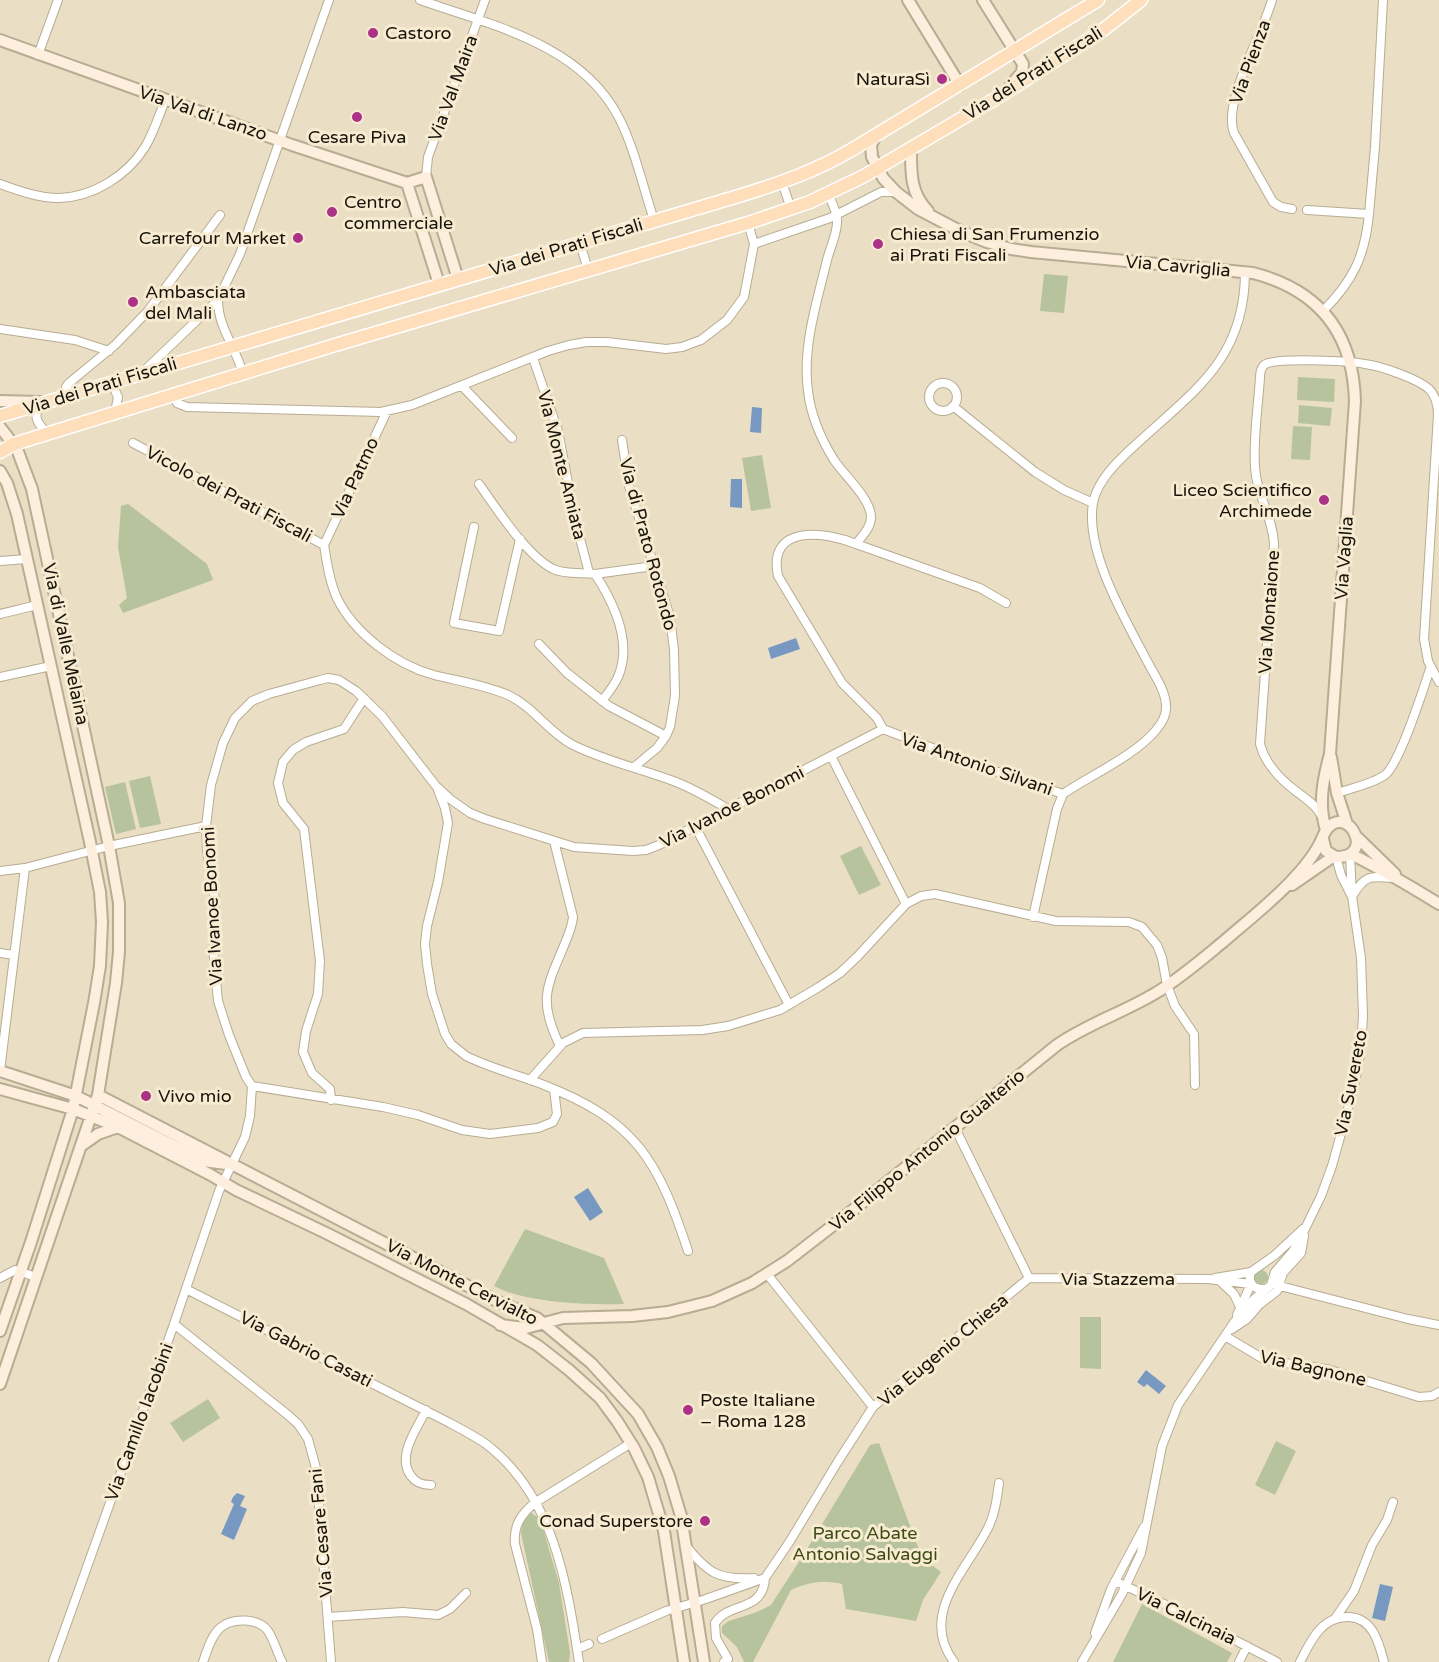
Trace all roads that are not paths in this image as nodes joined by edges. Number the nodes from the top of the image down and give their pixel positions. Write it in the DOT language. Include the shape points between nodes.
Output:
graph roads {
  1 [pos="58,0"];
  2 [pos="329,0"];
  3 [pos="420,0"];
  4 [pos="485,0"];
  5 [pos="908,0"];
  6 [pos="982,0"];
  7 [pos="1098,0"];
  8 [pos="1141,0"];
  9 [pos="1272,0"];
  10 [pos="1383,0"];
  11 [pos="477,20"];
  12 [pos="0,40"];
  13 [pos="1015,51"];
  14 [pos="38,55"];
  15 [pos="960,85"];
  16 [pos="1005,93"];
  17 [pos="165,100"];
  18 [pos="876,135"];
  19 [pos="281,141"];
  20 [pos="911,148"];
  21 [pos="878,168"];
  22 [pos="426,177"];
  23 [pos="782,182"];
  24 [pos="407,183"];
  25 [pos="0,184"];
  26 [pos="896,192"];
  27 [pos="828,194"];
  28 [pos="791,209"];
  29 [pos="1292,209"];
  30 [pos="1307,210"];
  31 [pos="1369,214"];
  32 [pos="220,215"];
  33 [pos="836,215"];
  34 [pos="934,217"];
  35 [pos="654,220"];
  36 [pos="748,223"];
  37 [pos="580,243"];
  38 [pos="754,244"];
  39 [pos="588,270"];
  40 [pos="1245,272"];
  41 [pos="458,279"];
  42 [pos="439,284"];
  43 [pos="218,300"];
  44 [pos="1323,311"];
  45 [pos="0,329"];
  46 [pos="233,347"];
  47 [pos="109,351"];
  48 [pos="533,358"];
  49 [pos="1350,363"];
  50 [pos="142,373"];
  51 [pos="243,374"];
  52 [pos="111,382"];
  53 [pos="462,386"];
  54 [pos="173,394"];
  55 [pos="66,395"];
  56 [pos="0,401"];
  57 [pos="44,402"];
  58 [pos="953,406"];
  59 [pos="387,411"];
  60 [pos="115,412"];
  61 [pos="0,416"];
  62 [pos="0,427"];
  63 [pos="49,434"];
  64 [pos="512,438"];
  65 [pos="622,440"];
  66 [pos="134,443"];
  67 [pos="14,444"];
  68 [pos="0,452"];
  69 [pos="0,471"];
  70 [pos="479,484"];
  71 [pos="1093,503"];
  72 [pos="474,527"];
  73 [pos="520,539"];
  74 [pos="856,544"];
  75 [pos="324,545"];
  76 [pos="27,559"];
  77 [pos="0,561"];
  78 [pos="654,566"];
  79 [pos="592,573"];
  80 [pos="1006,603"];
  81 [pos="37,605"];
  82 [pos="0,614"];
  83 [pos="539,644"];
  84 [pos="51,666"];
  85 [pos="1430,669"];
  86 [pos="0,677"];
  87 [pos="1439,682"];
  88 [pos="364,698"];
  89 [pos="602,701"];
  90 [pos="883,729"];
  91 [pos="666,736"];
  92 [pos="1330,754"];
  93 [pos="831,756"];
  94 [pos="634,767"];
  95 [pos="436,786"];
  96 [pos="1338,793"];
  97 [pos="1064,794"];
  98 [pos="728,808"];
  99 [pos="1322,818"];
  100 [pos="1347,824"];
  101 [pos="206,826"];
  102 [pos="695,826"];
  103 [pos="1324,835"];
  104 [pos="1357,837"];
  105 [pos="554,841"];
  106 [pos="109,846"];
  107 [pos="92,850"];
  108 [pos="1350,854"];
  109 [pos="1335,856"];
  110 [pos="25,868"];
  111 [pos="0,871"];
  112 [pos="1400,879"];
  113 [pos="1277,895"];
  114 [pos="1352,896"];
  115 [pos="906,904"];
  116 [pos="1439,904"];
  117 [pos="1033,917"];
  118 [pos="0,953"];
  119 [pos="14,955"];
  120 [pos="1167,985"];
  121 [pos="789,1005"];
  122 [pos="560,1046"];
  123 [pos="0,1071"];
  124 [pos="530,1080"];
  125 [pos="1196,1085"];
  126 [pos="252,1086"];
  127 [pos="0,1089"];
  128 [pos="554,1089"];
  129 [pos="98,1095"];
  130 [pos="76,1096"];
  131 [pos="331,1100"];
  132 [pos="73,1109"];
  133 [pos="94,1112"];
  134 [pos="117,1127"];
  135 [pos="955,1128"];
  136 [pos="81,1147"];
  137 [pos="232,1164"];
  138 [pos="223,1181"];
  139 [pos="1304,1228"];
  140 [pos="32,1242"];
  141 [pos="46,1247"];
  142 [pos="688,1251"];
  143 [pos="1261,1265"];
  144 [pos="22,1272"];
  145 [pos="1251,1272"];
  146 [pos="767,1274"];
  147 [pos="1274,1275"];
  148 [pos="36,1277"];
  149 [pos="0,1278"];
  150 [pos="1029,1278"];
  151 [pos="1208,1279"];
  152 [pos="1220,1281"];
  153 [pos="1251,1284"];
  154 [pos="1280,1286"];
  155 [pos="186,1289"];
  156 [pos="1265,1289"];
  157 [pos="1240,1307"];
  158 [pos="1235,1321"];
  159 [pos="543,1323"];
  160 [pos="174,1324"];
  161 [pos="500,1325"];
  162 [pos="1439,1325"];
  163 [pos="0,1331"];
  164 [pos="1226,1333"];
  165 [pos="0,1384"];
  166 [pos="1439,1392"];
  167 [pos="873,1407"];
  168 [pos="426,1410"];
  169 [pos="631,1443"];
  170 [pos="999,1483"];
  171 [pos="431,1485"];
  172 [pos="536,1502"];
  173 [pos="1392,1502"];
  174 [pos="1146,1523"];
  175 [pos="686,1546"];
  176 [pos="765,1578"];
  177 [pos="1115,1581"];
  178 [pos="1126,1586"];
  179 [pos="465,1593"];
  180 [pos="695,1602"];
  181 [pos="676,1607"];
  182 [pos="328,1617"];
  183 [pos="1336,1617"];
  184 [pos="602,1639"];
  185 [pos="1093,1640"];
  186 [pos="589,1644"];
  187 [pos="1247,1646"];
  188 [pos="577,1649"];
  189 [pos="728,1661"];
  190 [pos="53,1662"];
  191 [pos="203,1662"];
  192 [pos="282,1662"];
  193 [pos="331,1662"];
  194 [pos="542,1662"];
  195 [pos="579,1662"];
  196 [pos="684,1662"];
  197 [pos="704,1662"];
  198 [pos="954,1662"];
  199 [pos="1082,1662"];
  200 [pos="1239,1662"];
  201 [pos="1277,1662"];
  202 [pos="1300,1662"];
  203 [pos="1384,1662"];
  1 -- 14 [label="street"];
  2 -- 19 [label="street"];
  3 -- 11 [label="street"];
  4 -- 11 [label="street, Via Val Maira"];
  5 -- 15 [label="street"];
  6 -- 13 [label="street"];
  7 -- 13 [label="main road, Via dei Prati Fiscali"];
  8 -- 16 [label="main road, Via dei Prati Fiscali"];
  9 -- 29 [label="street, Via Pienza" via="1240,84 1231,123 1273,202"];
  10 -- 31 [label="street"];
  11 -- 22 [label="street, Via Val Maira" via="428,157"];
  11 -- 35 [label="street" via="551,50 598,88 622,123"];
  12 -- 14 [label="street, Via Val di Lanzo"];
  13 -- 15 [label="main road, Via dei Prati Fiscali"];
  13 -- 16 [label="street" via="1022,71"];
  14 -- 17 [label="street, Via Val di Lanzo"];
  15 -- 18 [label="main road, Via dei Prati Fiscali"];
  16 -- 20 [label="main road, Via dei Prati Fiscali"];
  17 -- 19 [label="street, Via Val di Lanzo"];
  17 -- 25 [label="street" via="152,134 138,156 101,187 60,198"];
  18 -- 21 [label="street" via="871,153"];
  18 -- 23 [label="main road, Via dei Prati Fiscali" via="821,167"];
  19 -- 24 [label="street, Via Val di Lanzo"];
  19 -- 43 [label="street" via="240,254"];
  20 -- 21 [label="main road, Via dei Prati Fiscali"];
  20 -- 34 [label="street, Via Cavriglia" via="914,190"];
  21 -- 26 [label="street, Via Cavriglia"];
  21 -- 27 [label="main road, Via dei Prati Fiscali"];
  22 -- 24 [label="street"];
  22 -- 41 [label="street, Via Val Maira"];
  23 -- 28 [label="street"];
  23 -- 35 [label="main road, Via dei Prati Fiscali"];
  24 -- 42 [label="street"];
  26 -- 33 [label="street" via="881,192"];
  26 -- 34 [label="street, Via Cavriglia"];
  27 -- 28 [label="main road, Via dei Prati Fiscali"];
  27 -- 33 [label="street"];
  28 -- 36 [label="main road, Via dei Prati Fiscali"];
  30 -- 31 [label="street"];
  31 -- 44 [label="street" via="1361,256 1345,287"];
  32 -- 47 [label="street" via="148,311"];
  33 -- 38 [label="street"];
  33 -- 74 [label="street" via="811,330 807,378 812,412 823,441 871,512 868,528"];
  34 -- 40 [label="street, Via Cavriglia" via="977,238 1017,250"];
  35 -- 37 [label="main road, Via dei Prati Fiscali"];
  36 -- 38 [label="street"];
  36 -- 39 [label="main road, Via dei Prati Fiscali"];
  37 -- 39 [label="street"];
  37 -- 41 [label="main road, Via dei Prati Fiscali"];
  38 -- 48 [label="street" via="741,303 719,327 700,340 666,349 586,342"];
  39 -- 51 [label="main road, Via dei Prati Fiscali"];
  40 -- 44 [label="street, Via Cavriglia" via="1285,285"];
  40 -- 71 [label="street" via="1244,298 1223,358 1117,463"];
  41 -- 42 [label="main road, Via dei Prati Fiscali"];
  42 -- 46 [label="main road, Via dei Prati Fiscali"];
  43 -- 46 [label="street" via="222,327"];
  43 -- 50 [label="street"];
  44 -- 49 [label="street, Via Cavriglia" via="1339,332"];
  45 -- 47 [label="street" via="75,340"];
  46 -- 50 [label="main road, Via dei Prati Fiscali"];
  46 -- 51 [label="street"];
  47 -- 55 [label="street" via="69,383"];
  48 -- 53 [label="street"];
  48 -- 79 [label="street, Via Monte Amiata" via="558,431 575,519"];
  49 -- 85 [label="street, Via Montaione" via="1373,366 1420,383 1432,393 1437,405 1424,632"];
  49 -- 92 [label="street, Via Vaglia" via="1355,401"];
  49 -- 99 [label="street, Via Montaione" via="1273,362 1263,367 1260,378 1255,473 1275,544 1260,744 1266,760 1279,776 1316,807"];
  50 -- 52 [label="main road, Via dei Prati Fiscali"];
  51 -- 54 [label="main road, Via dei Prati Fiscali"];
  52 -- 55 [label="main road, Via dei Prati Fiscali"];
  52 -- 60 [label="street" via="118,397"];
  53 -- 59 [label="street"];
  53 -- 64 [label="street"];
  54 -- 59 [label="street" via="177,403 190,408"];
  54 -- 60 [label="main road, Via dei Prati Fiscali"];
  55 -- 57 [label="main road, Via dei Prati Fiscali"];
  56 -- 57 [label="street"];
  57 -- 61 [label="main road, Via dei Prati Fiscali"];
  57 -- 63 [label="street" via="36,417"];
  58 -- 71 [label="street" via="1045,478"];
  59 -- 75 [label="street, Via Patmo"];
  60 -- 63 [label="main road, Via dei Prati Fiscali"];
  62 -- 67 [label="street, Via di Valle Melaina"];
  63 -- 67 [label="main road, Via dei Prati Fiscali"];
  65 -- 78 [label="street, Via di Prato Rotondo" via="630,486"];
  66 -- 75 [label="street, Vicolo dei Prati Fiscali"];
  67 -- 68 [label="main road, Via dei Prati Fiscali"];
  67 -- 106 [label="street, Via di Valle Melaina" via="32,489"];
  69 -- 76 [label="street, Via di Valle Melaina" via="11,496"];
  70 -- 73 [label="street"];
  71 -- 97 [label="street" via="1092,529 1102,567 1163,692 1166,707 1162,721 1144,742"];
  72 -- 73 [label="street" via="454,623 499,631"];
  73 -- 79 [label="street" via="554,569"];
  74 -- 80 [label="street, Via Antonio Silvani" via="980,588"];
  74 -- 90 [label="street, Via Antonio Silvani" via="821,535 799,536 780,549 776,569 842,682"];
  75 -- 94 [label="street" via="331,584 339,602 390,656 423,672 509,696 567,742"];
  76 -- 77 [label="street"];
  76 -- 81 [label="street, Via di Valle Melaina"];
  78 -- 79 [label="street"];
  78 -- 91 [label="street, Via di Prato Rotondo" via="673,639 674,708"];
  79 -- 89 [label="street, Via Monte Amiata" via="614,609 623,649 620,674"];
  81 -- 82 [label="street"];
  81 -- 84 [label="street, Via di Valle Melaina"];
  83 -- 89 [label="street"];
  84 -- 86 [label="street"];
  84 -- 107 [label="street, Via di Valle Melaina"];
  85 -- 87 [label="street"];
  85 -- 96 [label="street" via="1389,771"];
  88 -- 95 [label="street, Via Ivanoe Bonomi"];
  88 -- 101 [label="street, Via Ivanoe Bonomi" via="348,685 328,678 269,694 248,705 232,721 221,748"];
  88 -- 131 [label="street" via="344,729 293,750 283,762 278,783 282,800 305,834 320,961 318,994 303,1052 312,1073 330,1089"];
  89 -- 91 [label="street"];
  90 -- 93 [label="street, Via Ivanoe Bonomi"];
  90 -- 97 [label="street, Via Antonio Silvani"];
  91 -- 94 [label="street, Via di Prato Rotondo" via="654,752"];
  92 -- 96 [label="street, Via Vaglia"];
  92 -- 99 [label="street, Via Vaglia" via="1323,779"];
  93 -- 98 [label="street, Via Ivanoe Bonomi"];
  93 -- 115 [label="street"];
  94 -- 98 [label="street"];
  95 -- 105 [label="street, Via Ivanoe Bonomi" via="478,816"];
  95 -- 124 [label="street" via="448,823 426,934 428,972 436,1008 445,1034 458,1051"];
  96 -- 100 [label="street, Via Vaglia"];
  97 -- 117 [label="street" via="1057,809"];
  98 -- 102 [label="street, Via Ivanoe Bonomi"];
  99 -- 103 [label="street, Via Vaglia"];
  100 -- 103 [label="street" via="1336,823"];
  100 -- 104 [label="street"];
  101 -- 106 [label="street"];
  101 -- 126 [label="street, Via Ivanoe Bonomi" via="215,899 218,1001"];
  102 -- 105 [label="street, Via Ivanoe Bonomi" via="640,850 581,848"];
  102 -- 121 [label="street"];
  103 -- 109 [label="street" via="1326,851"];
  103 -- 113 [label="street, Via Filippo Antonio Gualterio" via="1311,858"];
  104 -- 108 [label="street"];
  104 -- 112 [label="street"];
  105 -- 122 [label="street" via="573,917 546,999 548,1017"];
  106 -- 107 [label="street"];
  106 -- 129 [label="street, Via di Valle Melaina" via="119,903 119,952"];
  107 -- 110 [label="street"];
  107 -- 130 [label="street, Via di Valle Melaina" via="101,899 102,945"];
  108 -- 109 [label="street"];
  108 -- 112 [label="street"];
  108 -- 114 [label="street, Via Suvereto"];
  109 -- 113 [label="street, Via Filippo Antonio Gualterio"];
  109 -- 114 [label="street, Via Suvereto"];
  110 -- 111 [label="street"];
  110 -- 119 [label="street"];
  112 -- 114 [label="street" via="1369,877"];
  112 -- 116 [label="street"];
  113 -- 120 [label="street, Via Filippo Antonio Gualterio"];
  114 -- 139 [label="street, Via Suvereto" via="1364,984 1361,1048 1334,1159"];
  115 -- 117 [label="street" via="925,894 940,894"];
  115 -- 121 [label="street" via="846,967"];
  117 -- 120 [label="street" via="1139,925 1157,945"];
  118 -- 119 [label="street"];
  119 -- 123 [label="street"];
  120 -- 125 [label="street" via="1179,1014 1194,1034"];
  120 -- 135 [label="street, Via Filippo Antonio Gualterio" via="1066,1039"];
  121 -- 122 [label="street" via="715,1028 587,1032"];
  122 -- 124 [label="street"];
  123 -- 130 [label="street"];
  124 -- 128 [label="street"];
  126 -- 131 [label="street"];
  126 -- 137 [label="street, Via Camillo Iacobini" via="248,1128"];
  127 -- 132 [label="street"];
  128 -- 131 [label="street" via="557,1114 553,1122 497,1134 467,1132 410,1113"];
  128 -- 142 [label="street" via="608,1117 639,1145 658,1173"];
  129 -- 133 [label="street, Via di Valle Melaina"];
  129 -- 137 [label="street, Via Monte Cervialto"];
  130 -- 132 [label="street, Via di Valle Melaina"];
  130 -- 133 [label="street"];
  132 -- 133 [label="street"];
  132 -- 140 [label="street, Via di Valle Melaina"];
  133 -- 134 [label="street, Via Monte Cervialto"];
  133 -- 136 [label="street, Via di Valle Melaina"];
  133 -- 137 [label="street" via="204,1161"];
  134 -- 136 [label="street" via="98,1134"];
  134 -- 138 [label="street, Via Monte Cervialto"];
  135 -- 146 [label="street, Via Filippo Antonio Gualterio"];
  135 -- 150 [label="street"];
  136 -- 141 [label="street, Via di Valle Melaina"];
  137 -- 138 [label="street, Via Camillo Iacobini"];
  137 -- 159 [label="street, Via Monte Cervialto"];
  138 -- 155 [label="street, Via Camillo Iacobini"];
  138 -- 161 [label="street, Via Monte Cervialto"];
  139 -- 143 [label="street, Via Suvereto"];
  139 -- 147 [label="street, Via Suvereto"];
  139 -- 154 [label="street" via="1302,1251 1283,1273"];
  140 -- 141 [label="street"];
  140 -- 144 [label="street, Via di Valle Melaina"];
  141 -- 148 [label="street, Via di Valle Melaina"];
  143 -- 145 [label="street"];
  143 -- 147 [label="street"];
  144 -- 148 [label="street"];
  144 -- 149 [label="street" via="11,1270"];
  144 -- 163 [label="street, Via di Valle Melaina"];
  145 -- 151 [label="street, Via Stazzema"];
  145 -- 153 [label="street"];
  146 -- 159 [label="street, Via Filippo Antonio Gualterio" via="727,1295 678,1310 563,1318"];
  146 -- 167 [label="street"];
  147 -- 156 [label="street"];
  148 -- 165 [label="street, Via di Valle Melaina"];
  150 -- 151 [label="street, Via Stazzema"];
  150 -- 167 [label="street, Via Eugenio Chiesa"];
  151 -- 152 [label="street, Via Stazzema"];
  152 -- 153 [label="street, Via Stazzema"];
  152 -- 157 [label="street" via="1234,1294"];
  153 -- 156 [label="street" via="1256,1289"];
  153 -- 157 [label="street"];
  154 -- 162 [label="street"];
  154 -- 164 [label="street" via="1247,1319"];
  155 -- 160 [label="street, Via Camillo Iacobini"];
  155 -- 168 [label="street, Via Gabrio Casati"];
  156 -- 158 [label="street"];
  157 -- 158 [label="street"];
  158 -- 164 [label="street"];
  159 -- 161 [label="street, Via Filippo Antonio Gualterio" via="526,1328"];
  159 -- 175 [label="street, Via Monte Cervialto" via="607,1379 642,1421 672,1485"];
  160 -- 182 [label="street, Via Cesare Fani" via="288,1415 308,1439 320,1490"];
  160 -- 190 [label="street, Via Camillo Iacobini"];
  161 -- 169 [label="street, Via Monte Cervialto" via="537,1345 590,1388"];
  164 -- 166 [label="street, Via Bagnone" via="1255,1356 1268,1361 1327,1369 1419,1397"];
  164 -- 174 [label="street" via="1172,1418"];
  167 -- 176 [label="street, Via Eugenio Chiesa"];
  168 -- 171 [label="street" via="407,1449 406,1463 413,1479"];
  168 -- 172 [label="street, Via Gabrio Casati" via="493,1450"];
  169 -- 172 [label="street"];
  169 -- 181 [label="street, Via Monte Cervialto" via="659,1510"];
  170 -- 198 [label="street" via="990,1525 959,1576 942,1614 943,1639"];
  172 -- 188 [label="street, Via Gabrio Casati" via="559,1559"];
  172 -- 194 [label="street" via="520,1519 514,1536"];
  173 -- 183 [label="street" via="1354,1591"];
  174 -- 177 [label="street"];
  174 -- 178 [label="street" via="1141,1553"];
  175 -- 176 [label="street" via="703,1566 717,1574 735,1579"];
  175 -- 180 [label="street, Via Monte Cervialto"];
  176 -- 180 [label="street"];
  176 -- 189 [label="street, Via Eugenio Chiesa" via="755,1600 721,1616 715,1623 716,1638"];
  177 -- 178 [label="street, Via Calcinaia"];
  177 -- 185 [label="street"];
  178 -- 185 [label="street"];
  178 -- 187 [label="street, Via Calcinaia"];
  179 -- 182 [label="street" via="438,1615 404,1612"];
  180 -- 181 [label="street"];
  180 -- 197 [label="street, Via Monte Cervialto"];
  181 -- 184 [label="street"];
  181 -- 196 [label="street, Via Monte Cervialto"];
  182 -- 193 [label="street, Via Cesare Fani"];
  183 -- 202 [label="street" via="1320,1629"];
  183 -- 203 [label="street" via="1357,1617 1365,1622 1375,1633"];
  185 -- 199 [label="street"];
  186 -- 188 [label="street"];
  187 -- 200 [label="street"];
  187 -- 201 [label="street, Via Calcinaia"];
  188 -- 195 [label="street, Via Gabrio Casati"];
  191 -- 192 [label="street" via="220,1628 248,1621 266,1629"];
}
